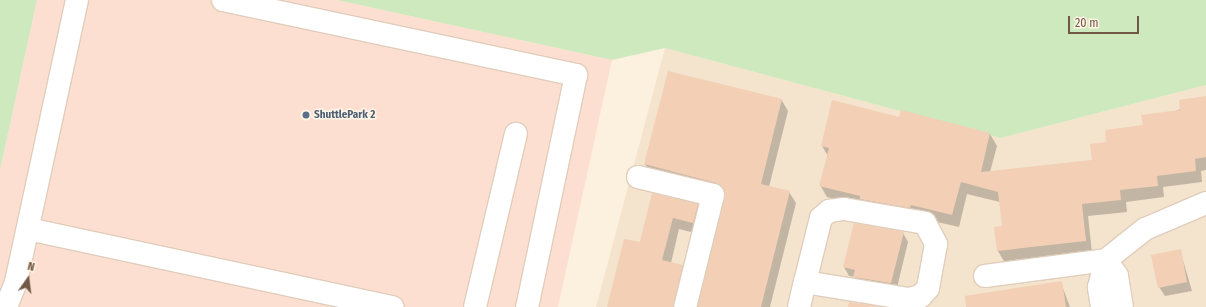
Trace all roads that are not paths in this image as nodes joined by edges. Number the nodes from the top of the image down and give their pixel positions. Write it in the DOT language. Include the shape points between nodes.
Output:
graph roads {
  1 [pos="76,0"];
  2 [pos="224,0"];
  3 [pos="516,134"];
  4 [pos="638,177"];
  5 [pos="1206,203"];
  6 [pos="28,229"];
  7 [pos="1106,260"];
  8 [pos="985,276"];
  9 [pos="805,282"];
  10 [pos="6,307"];
  11 [pos="393,307"];
  12 [pos="475,307"];
  13 [pos="527,307"];
  14 [pos="684,307"];
  15 [pos="799,307"];
  16 [pos="1102,307"];
  17 [pos="1122,307"];
  1 -- 6 [label="street"];
  2 -- 13 [label="street" via="576,75"];
  3 -- 12 [label="street"];
  4 -- 14 [label="street" via="713,195"];
  5 -- 7 [label="street" via="1145,229"];
  6 -- 10 [label="street" via="16,282"];
  6 -- 11 [label="street"];
  7 -- 8 [label="street"];
  7 -- 16 [label="street" via="1098,287"];
  7 -- 17 [label="street" via="1117,276"];
  9 -- 9 [label="street" via="821,218 829,211 844,209 925,223 933,233 936,244 928,288 921,296 909,299"];
  9 -- 15 [label="street"];
}
